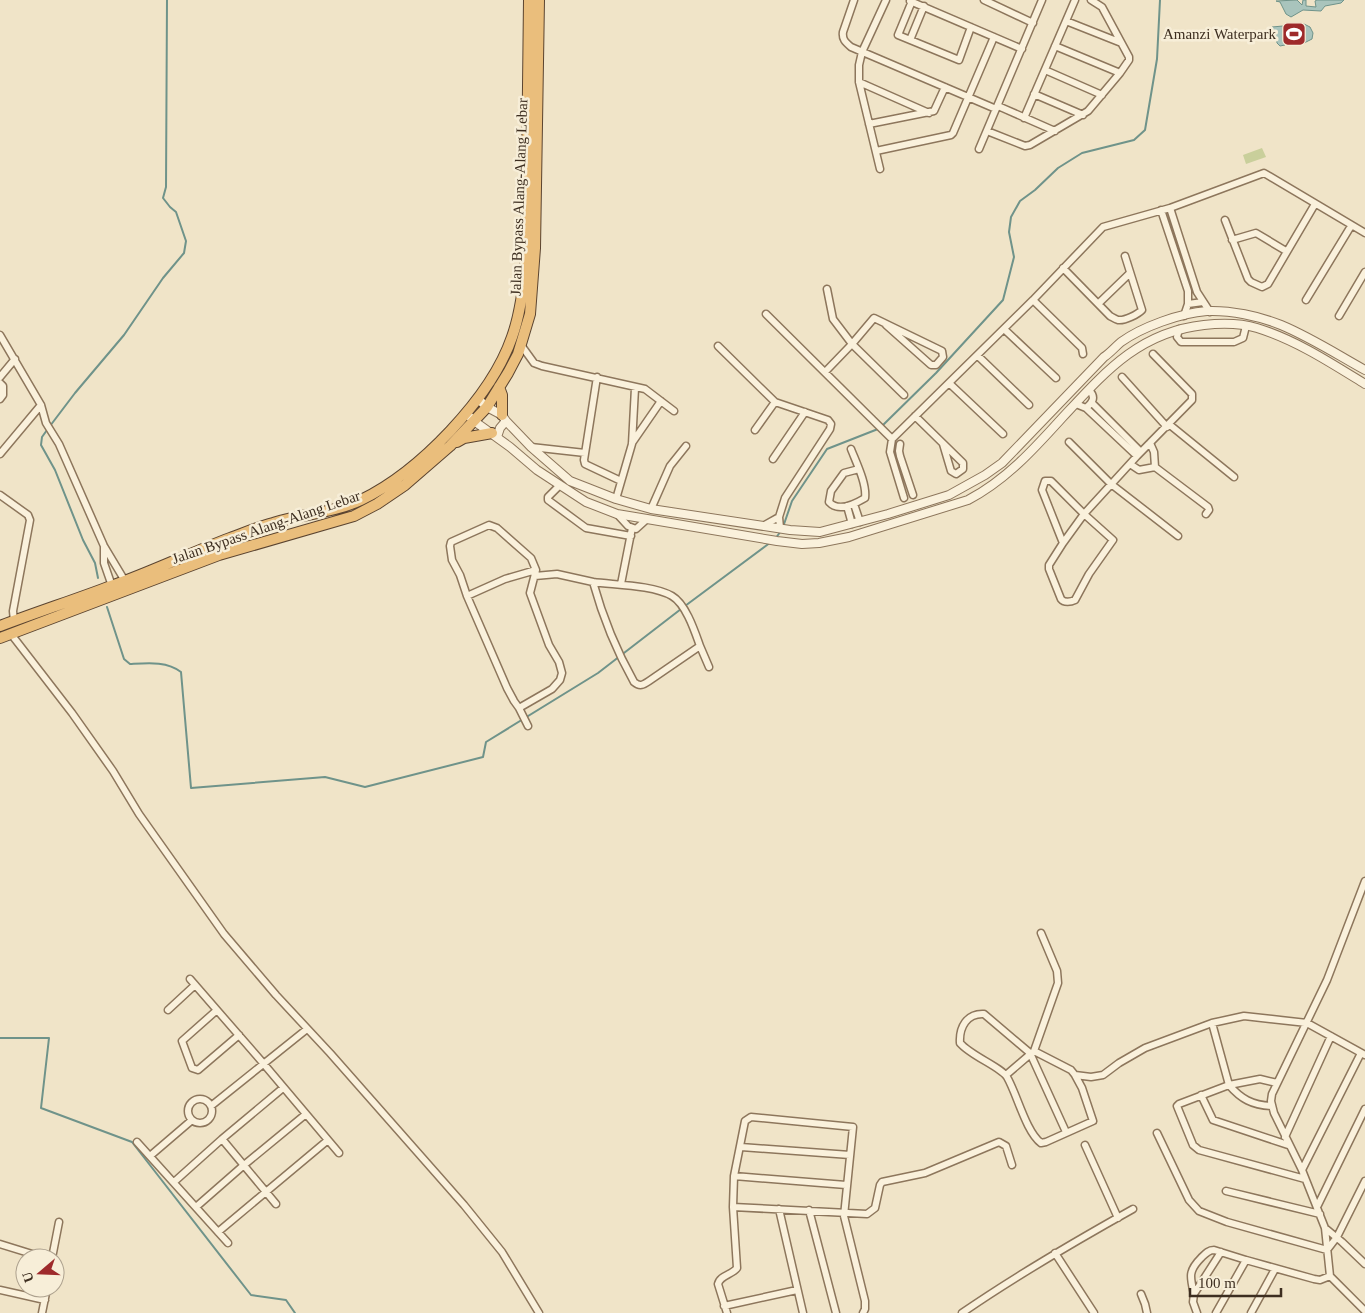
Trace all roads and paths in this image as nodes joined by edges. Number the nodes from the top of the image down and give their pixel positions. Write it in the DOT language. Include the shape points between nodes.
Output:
graph roads {
  1 [pos="529,0"];
  2 [pos="539,0"];
  3 [pos="854,0"];
  4 [pos="886,0"];
  5 [pos="984,0"];
  6 [pos="1042,0"];
  7 [pos="1075,0"];
  8 [pos="1091,0"];
  9 [pos="911,1"];
  10 [pos="924,6"];
  11 [pos="1066,21"];
  12 [pos="1033,23"];
  13 [pos="971,27"];
  14 [pos="994,37"];
  15 [pos="910,40"];
  16 [pos="1119,42"];
  17 [pos="1055,46"];
  18 [pos="1022,49"];
  19 [pos="862,52"];
  20 [pos="1045,70"];
  21 [pos="1120,73"];
  22 [pos="859,82"];
  23 [pos="945,88"];
  24 [pos="1034,94"];
  25 [pos="1102,95"];
  26 [pos="968,98"];
  27 [pos="997,108"];
  28 [pos="929,113"];
  29 [pos="1083,115"];
  30 [pos="1024,118"];
  31 [pos="870,124"];
  32 [pos="987,131"];
  33 [pos="1055,131"];
  34 [pos="979,149"];
  35 [pos="876,151"];
  36 [pos="880,169"];
  37 [pos="1315,204"];
  38 [pos="1170,208"];
  39 [pos="1161,210"];
  40 [pos="1225,220"];
  41 [pos="1351,226"];
  42 [pos="1365,233"];
  43 [pos="1232,240"];
  44 [pos="1286,251"];
  45 [pos="1125,256"];
  46 [pos="1063,268"];
  47 [pos="1130,272"];
  48 [pos="1365,272"];
  49 [pos="827,288"];
  50 [pos="1033,300"];
  51 [pos="1306,300"];
  52 [pos="1202,302"];
  53 [pos="1099,303"];
  54 [pos="1188,304"];
  55 [pos="1210,312"];
  56 [pos="766,314"];
  57 [pos="1184,316"];
  58 [pos="1339,316"];
  59 [pos="886,325"];
  60 [pos="1246,326"];
  61 [pos="1004,329"];
  62 [pos="1178,329"];
  63 [pos="0,335"];
  64 [pos="852,344"];
  65 [pos="522,345"];
  66 [pos="718,346"];
  67 [pos="1083,354"];
  68 [pos="1153,354"];
  69 [pos="977,355"];
  70 [pos="1104,358"];
  71 [pos="15,359"];
  72 [pos="1113,366"];
  73 [pos="1365,370"];
  74 [pos="824,372"];
  75 [pos="0,377"];
  76 [pos="597,377"];
  77 [pos="1122,377"];
  78 [pos="1056,378"];
  79 [pos="0,383"];
  80 [pos="949,383"];
  81 [pos="1365,384"];
  82 [pos="499,387"];
  83 [pos="635,388"];
  84 [pos="1089,390"];
  85 [pos="904,395"];
  86 [pos="0,399"];
  87 [pos="478,399"];
  88 [pos="661,401"];
  89 [pos="775,402"];
  90 [pos="1092,403"];
  91 [pos="1076,404"];
  92 [pos="41,405"];
  93 [pos="1029,405"];
  94 [pos="487,407"];
  95 [pos="1086,408"];
  96 [pos="674,411"];
  97 [pos="805,412"];
  98 [pos="915,416"];
  99 [pos="470,417"];
  100 [pos="504,418"];
  101 [pos="1169,426"];
  102 [pos="755,430"];
  103 [pos="1003,434"];
  104 [pos="494,435"];
  105 [pos="892,439"];
  106 [pos="1069,442"];
  107 [pos="1150,443"];
  108 [pos="632,444"];
  109 [pos="900,444"];
  110 [pos="943,444"];
  111 [pos="450,446"];
  112 [pos="686,446"];
  113 [pos="531,447"];
  114 [pos="851,449"];
  115 [pos="0,454"];
  116 [pos="585,454"];
  117 [pos="1139,454"];
  118 [pos="900,456"];
  119 [pos="891,458"];
  120 [pos="773,459"];
  121 [pos="1130,464"];
  122 [pos="1155,467"];
  123 [pos="859,469"];
  124 [pos="1234,477"];
  125 [pos="620,481"];
  126 [pos="1111,484"];
  127 [pos="559,486"];
  128 [pos="0,495"];
  129 [pos="913,495"];
  130 [pos="904,498"];
  131 [pos="616,499"];
  132 [pos="854,504"];
  133 [pos="921,504"];
  134 [pos="847,506"];
  135 [pos="651,509"];
  136 [pos="904,509"];
  137 [pos="618,514"];
  138 [pos="1084,514"];
  139 [pos="1206,514"];
  140 [pos="779,517"];
  141 [pos="712,518"];
  142 [pos="647,519"];
  143 [pos="724,520"];
  144 [pos="856,523"];
  145 [pos="762,526"];
  146 [pos="632,528"];
  147 [pos="709,529"];
  148 [pos="780,529"];
  149 [pos="722,531"];
  150 [pos="631,536"];
  151 [pos="1178,536"];
  152 [pos="1063,543"];
  153 [pos="104,546"];
  154 [pos="536,574"];
  155 [pos="125,580"];
  156 [pos="593,582"];
  157 [pos="622,584"];
  158 [pos="105,593"];
  159 [pos="467,596"];
  160 [pos="14,621"];
  161 [pos="0,626"];
  162 [pos="11,634"];
  163 [pos="0,638"];
  164 [pos="700,646"];
  165 [pos="709,667"];
  166 [pos="520,710"];
  167 [pos="526,724"];
  168 [pos="1365,881"];
  169 [pos="1041,933"];
  170 [pos="190,979"];
  171 [pos="196,985"];
  172 [pos="168,1010"];
  173 [pos="217,1010"];
  174 [pos="1212,1023"];
  175 [pos="1308,1023"];
  176 [pos="307,1029"];
  177 [pos="239,1036"];
  178 [pos="1332,1036"];
  179 [pos="1032,1052"];
  180 [pos="1363,1054"];
  181 [pos="263,1063"];
  182 [pos="1006,1075"];
  183 [pos="1075,1075"];
  184 [pos="1277,1083"];
  185 [pos="1230,1085"];
  186 [pos="283,1088"];
  187 [pos="1201,1096"];
  188 [pos="211,1106"];
  189 [pos="1271,1106"];
  190 [pos="1365,1109"];
  191 [pos="306,1114"];
  192 [pos="192,1120"];
  193 [pos="1066,1132"];
  194 [pos="1157,1133"];
  195 [pos="1284,1138"];
  196 [pos="222,1139"];
  197 [pos="328,1140"];
  198 [pos="137,1142"];
  199 [pos="1085,1145"];
  200 [pos="1288,1145"];
  201 [pos="741,1147"];
  202 [pos="339,1153"];
  203 [pos="850,1155"];
  204 [pos="150,1156"];
  205 [pos="244,1165"];
  206 [pos="1012,1166"];
  207 [pos="1302,1170"];
  208 [pos="734,1176"];
  209 [pos="1305,1179"];
  210 [pos="1365,1181"];
  211 [pos="174,1182"];
  212 [pos="846,1185"];
  213 [pos="1226,1190"];
  214 [pos="267,1192"];
  215 [pos="276,1204"];
  216 [pos="196,1207"];
  217 [pos="733,1207"];
  218 [pos="1317,1207"];
  219 [pos="779,1209"];
  220 [pos="809,1210"];
  221 [pos="1133,1210"];
  222 [pos="844,1214"];
  223 [pos="1320,1214"];
  224 [pos="1118,1218"];
  225 [pos="59,1222"];
  226 [pos="1325,1228"];
  227 [pos="218,1232"];
  228 [pos="1337,1237"];
  229 [pos="228,1243"];
  230 [pos="0,1244"];
  231 [pos="54,1248"];
  232 [pos="15,1249"];
  233 [pos="1327,1250"];
  234 [pos="1221,1252"];
  235 [pos="1055,1253"];
  236 [pos="1246,1260"];
  237 [pos="1365,1264"];
  238 [pos="1275,1269"];
  239 [pos="1330,1276"];
  240 [pos="0,1290"];
  241 [pos="797,1290"];
  242 [pos="1140,1294"];
  243 [pos="1194,1294"];
  244 [pos="44,1300"];
  245 [pos="726,1310"];
  246 [pos="1363,1311"];
  247 [pos="42,1313"];
  248 [pos="539,1313"];
  249 [pos="802,1313"];
  250 [pos="836,1313"];
  251 [pos="863,1313"];
  252 [pos="962,1313"];
  253 [pos="1094,1313"];
  254 [pos="1147,1313"];
  255 [pos="1197,1313"];
  256 [pos="1216,1313"];
  257 [pos="1251,1313"];
  1 -- 87 [label="highway, Jalan Bypass Alang-Alang Lebar" via="524,284 512,337"];
  2 -- 65 [label="highway, Jalan Bypass Alang-Alang Lebar" via="535,248 530,314"];
  3 -- 19 [label="street" via="842,37 851,47"];
  4 -- 19 [label="street"];
  5 -- 12 [label="street"];
  6 -- 12 [label="street"];
  7 -- 11 [label="street"];
  8 -- 16 [label="street" via="1102,7"];
  9 -- 10 [label="street"];
  9 -- 15 [label="street" via="898,35"];
  10 -- 13 [label="street"];
  10 -- 15 [label="street"];
  11 -- 16 [label="street"];
  11 -- 17 [label="street"];
  12 -- 18 [label="street"];
  13 -- 14 [label="street"];
  13 -- 15 [label="street" via="959,60"];
  14 -- 18 [label="street"];
  14 -- 26 [label="street"];
  16 -- 21 [label="street" via="1129,60"];
  17 -- 20 [label="street"];
  17 -- 21 [label="street"];
  18 -- 27 [label="street"];
  19 -- 22 [label="street"];
  19 -- 23 [label="street"];
  20 -- 24 [label="street"];
  20 -- 25 [label="street"];
  21 -- 25 [label="street"];
  22 -- 28 [label="street"];
  22 -- 31 [label="street"];
  23 -- 26 [label="street"];
  23 -- 28 [label="street" via="934,111"];
  24 -- 29 [label="street"];
  24 -- 30 [label="street"];
  25 -- 29 [label="street"];
  26 -- 27 [label="street"];
  26 -- 35 [label="street" via="951,134"];
  27 -- 30 [label="street"];
  27 -- 32 [label="street"];
  28 -- 31 [label="street"];
  29 -- 33 [label="street"];
  30 -- 33 [label="street"];
  31 -- 35 [label="street"];
  32 -- 33 [label="street" via="1027,146"];
  32 -- 34 [label="street"];
  35 -- 36 [label="street"];
  37 -- 38 [label="street" via="1264,173"];
  37 -- 41 [label="street"];
  37 -- 44 [label="street"];
  38 -- 39 [label="street"];
  38 -- 52 [label="street"];
  39 -- 46 [label="street" via="1103,227"];
  39 -- 54 [label="street" via="1188,291"];
  40 -- 43 [label="street"];
  41 -- 42 [label="street"];
  41 -- 51 [label="street"];
  43 -- 44 [label="street" via="1256,233"];
  43 -- 44 [label="street" via="1248,279 1262,286 1268,284"];
  45 -- 47 [label="street"];
  46 -- 50 [label="street"];
  46 -- 53 [label="street"];
  47 -- 53 [label="street"];
  47 -- 53 [label="street" via="1142,311 1116,320"];
  48 -- 58 [label="street"];
  49 -- 64 [label="street" via="833,319"];
  50 -- 61 [label="street"];
  50 -- 67 [label="street" via="1082,348"];
  52 -- 54 [label="street"];
  52 -- 55 [label="street"];
  54 -- 57 [label="street"];
  55 -- 57 [label="street"];
  55 -- 73 [label="street" via="1248,315 1280,324"];
  56 -- 74 [label="street"];
  57 -- 70 [label="street" via="1141,331"];
  59 -- 59 [label="street" via="930,365 936,365 943,357 942,351"];
  59 -- 64 [label="street" via="874,318"];
  60 -- 62 [label="street" via="1212,324"];
  60 -- 62 [label="street" via="1243,338 1234,342 1181,342"];
  60 -- 81 [label="street" via="1319,356"];
  61 -- 69 [label="street"];
  61 -- 78 [label="street"];
  62 -- 72 [label="street" via="1162,334"];
  63 -- 71 [label="street"];
  64 -- 74 [label="street"];
  64 -- 85 [label="street"];
  65 -- 76 [label="street" via="534,363"];
  65 -- 82 [label="highway, Jalan Bypass Alang-Alang Lebar"];
  66 -- 89 [label="street"];
  68 -- 101 [label="street" via="1192,394 1192,400"];
  69 -- 80 [label="street"];
  69 -- 93 [label="street"];
  70 -- 72 [label="street"];
  70 -- 133 [label="street" via="1002,462 962,489"];
  71 -- 75 [label="street"];
  71 -- 92 [label="street"];
  72 -- 84 [label="street"];
  74 -- 105 [label="street"];
  76 -- 83 [label="street"];
  76 -- 116 [label="street"];
  77 -- 101 [label="street"];
  79 -- 86 [label="street" via="3,396"];
  80 -- 98 [label="street"];
  80 -- 103 [label="street"];
  82 -- 94 [label="highway, Jalan Bypass Alang-Alang Lebar"];
  82 -- 100 [label="highway"];
  83 -- 88 [label="street" via="644,389"];
  83 -- 108 [label="street"];
  84 -- 90 [label="street" via="1094,398"];
  84 -- 91 [label="street"];
  87 -- 94 [label="street"];
  87 -- 99 [label="highway, Jalan Bypass Alang-Alang Lebar"];
  88 -- 96 [label="street"];
  88 -- 108 [label="street"];
  89 -- 97 [label="street"];
  89 -- 102 [label="street"];
  90 -- 95 [label="street"];
  90 -- 117 [label="street"];
  91 -- 95 [label="street"];
  91 -- 149 [label="street" via="1008,473 986,491 968,500 830,542 777,542"];
  92 -- 115 [label="street"];
  92 -- 153 [label="street" via="46,423 59,444"];
  94 -- 99 [label="highway, Jalan Bypass Alang-Alang Lebar"];
  94 -- 100 [label="street"];
  95 -- 117 [label="street"];
  97 -- 120 [label="street"];
  97 -- 140 [label="street" via="828,420 830,429 785,498"];
  98 -- 105 [label="street"];
  98 -- 110 [label="street"];
  99 -- 104 [label="street"];
  99 -- 111 [label="highway, Jalan Bypass Alang-Alang Lebar"];
  99 -- 155 [label="highway, Jalan Bypass Alang-Alang Lebar" via="421,459 361,500 273,523"];
  100 -- 104 [label="street"];
  100 -- 113 [label="street"];
  101 -- 107 [label="street"];
  101 -- 124 [label="street"];
  104 -- 111 [label="highway" via="464,438"];
  104 -- 127 [label="street"];
  105 -- 119 [label="street"];
  106 -- 126 [label="street"];
  107 -- 117 [label="street"];
  107 -- 122 [label="street"];
  108 -- 125 [label="street"];
  109 -- 118 [label="street"];
  111 -- 158 [label="highway, Jalan Bypass Alang-Alang Lebar" via="405,484 354,516 219,555"];
  112 -- 135 [label="street" via="670,466"];
  113 -- 116 [label="street"];
  113 -- 131 [label="street" via="570,481"];
  114 -- 123 [label="street"];
  116 -- 125 [label="street" via="586,464"];
  117 -- 121 [label="street"];
  118 -- 119 [label="street"];
  118 -- 129 [label="street"];
  119 -- 130 [label="street"];
  121 -- 122 [label="street" via="1139,470"];
  121 -- 126 [label="street"];
  122 -- 139 [label="street" via="1208,507"];
  123 -- 132 [label="street" via="865,497"];
  123 -- 134 [label="street" via="844,473 831,491 831,505"];
  125 -- 131 [label="street"];
  126 -- 138 [label="street"];
  126 -- 151 [label="street"];
  127 -- 137 [label="street" via="586,502"];
  127 -- 150 [label="street" via="548,499 586,528"];
  128 -- 160 [label="street" via="28,515 30,520 13,611"];
  129 -- 130 [label="street"];
  129 -- 133 [label="street"];
  130 -- 136 [label="street"];
  131 -- 135 [label="street"];
  132 -- 134 [label="street"];
  132 -- 144 [label="street"];
  133 -- 136 [label="street"];
  134 -- 144 [label="street"];
  135 -- 141 [label="street"];
  136 -- 144 [label="street"];
  137 -- 142 [label="street"];
  137 -- 146 [label="street"];
  138 -- 152 [label="street"];
  138 -- 152 [label="street" via="1051,481 1045,481 1042,490"];
  138 -- 152 [label="street" via="1113,540 1075,600 1066,602 1061,600 1048,569"];
  140 -- 145 [label="street"];
  140 -- 148 [label="street"];
  141 -- 143 [label="street"];
  141 -- 147 [label="street"];
  142 -- 146 [label="street" via="636,529"];
  142 -- 147 [label="street"];
  143 -- 145 [label="street"];
  143 -- 149 [label="street"];
  144 -- 148 [label="street" via="820,532"];
  145 -- 148 [label="street"];
  146 -- 150 [label="street"];
  147 -- 149 [label="street"];
  150 -- 157 [label="street"];
  153 -- 155 [label="street"];
  153 -- 158 [label="street"];
  154 -- 156 [label="street" via="557,574"];
  154 -- 159 [label="street" via="505,579"];
  154 -- 159 [label="street" via="527,553 489,525 458,538 450,546 452,560"];
  154 -- 166 [label="street" via="530,593 562,673 552,689"];
  155 -- 158 [label="highway, Jalan Bypass Alang-Alang Lebar"];
  156 -- 157 [label="street"];
  156 -- 164 [label="street" via="617,650 634,682 641,686"];
  157 -- 164 [label="street" via="674,596 694,628"];
  158 -- 160 [label="highway, Jalan Bypass Alang-Alang Lebar"];
  158 -- 162 [label="highway, Jalan Bypass Alang-Alang Lebar"];
  159 -- 166 [label="street"];
  160 -- 161 [label="highway, Jalan Bypass Alang-Alang Lebar"];
  162 -- 163 [label="highway, Jalan Bypass Alang-Alang Lebar"];
  162 -- 176 [label="street" via="72,713 224,934"];
  164 -- 165 [label="street"];
  166 -- 167 [label="street"];
  168 -- 175 [label="street" via="1328,980"];
  169 -- 179 [label="street" via="1057,971 1058,983"];
  170 -- 171 [label="street"];
  171 -- 172 [label="street"];
  171 -- 173 [label="street"];
  173 -- 177 [label="street"];
  173 -- 177 [label="street" via="182,1041 192,1068 198,1070"];
  174 -- 175 [label="street" via="1244,1016"];
  174 -- 183 [label="street" via="1145,1048 1103,1075"];
  174 -- 185 [label="street"];
  175 -- 178 [label="street"];
  175 -- 184 [label="street"];
  176 -- 181 [label="street"];
  176 -- 248 [label="street" via="497,1246"];
  177 -- 181 [label="street"];
  178 -- 180 [label="street"];
  178 -- 195 [label="street"];
  179 -- 182 [label="street"];
  179 -- 182 [label="street" via="984,1014 969,1019 960,1030 960,1043"];
  179 -- 183 [label="street" via="1071,1070"];
  179 -- 193 [label="street"];
  180 -- 207 [label="street"];
  181 -- 186 [label="street"];
  181 -- 188 [label="street"];
  182 -- 193 [label="street" via="1039,1142"];
  183 -- 193 [label="street" via="1093,1120"];
  184 -- 185 [label="street" via="1260,1079"];
  184 -- 189 [label="street"];
  185 -- 187 [label="street"];
  185 -- 189 [label="street" via="1251,1103"];
  186 -- 191 [label="street"];
  186 -- 196 [label="street"];
  187 -- 200 [label="street" via="1213,1120"];
  187 -- 209 [label="street" via="1177,1106 1196,1148"];
  188 -- 192 [label="street" via="212,1114 208,1121"];
  188 -- 192 [label="street" via="205,1100 193,1102 188,1113"];
  189 -- 195 [label="street"];
  190 -- 218 [label="street"];
  191 -- 197 [label="street"];
  191 -- 205 [label="street"];
  192 -- 204 [label="street"];
  194 -- 233 [label="street" via="1189,1200 1199,1211"];
  195 -- 200 [label="street"];
  196 -- 205 [label="street"];
  196 -- 211 [label="street"];
  197 -- 202 [label="street"];
  197 -- 214 [label="street"];
  198 -- 204 [label="street"];
  199 -- 224 [label="street"];
  200 -- 207 [label="street"];
  201 -- 203 [label="street"];
  201 -- 203 [label="street" via="745,1122 753,1117 853,1128"];
  201 -- 208 [label="street"];
  203 -- 212 [label="street"];
  204 -- 211 [label="street"];
  205 -- 214 [label="street"];
  205 -- 216 [label="street"];
  206 -- 222 [label="street" via="1006,1146 998,1142 925,1173 882,1182 871,1212"];
  207 -- 209 [label="street"];
  208 -- 212 [label="street"];
  208 -- 217 [label="street"];
  209 -- 218 [label="street"];
  210 -- 228 [label="street"];
  211 -- 216 [label="street"];
  212 -- 222 [label="street"];
  213 -- 223 [label="street"];
  214 -- 215 [label="street"];
  214 -- 227 [label="street"];
  216 -- 227 [label="street"];
  217 -- 219 [label="street"];
  217 -- 245 [label="street" via="736,1269 718,1282"];
  218 -- 223 [label="street"];
  219 -- 220 [label="street"];
  219 -- 241 [label="street"];
  220 -- 222 [label="street"];
  220 -- 250 [label="street"];
  221 -- 224 [label="street"];
  222 -- 251 [label="street" via="865,1301"];
  223 -- 226 [label="street"];
  224 -- 235 [label="street"];
  225 -- 231 [label="street"];
  226 -- 228 [label="street"];
  226 -- 233 [label="street"];
  227 -- 229 [label="street"];
  228 -- 233 [label="street"];
  228 -- 237 [label="street"];
  230 -- 232 [label="street"];
  233 -- 239 [label="street"];
  234 -- 236 [label="street"];
  234 -- 243 [label="street"];
  234 -- 243 [label="street" via="1209,1251 1192,1267"];
  235 -- 252 [label="street"];
  235 -- 253 [label="street"];
  236 -- 238 [label="street"];
  236 -- 256 [label="street"];
  238 -- 239 [label="street" via="1320,1280"];
  238 -- 257 [label="street"];
  239 -- 246 [label="street"];
  240 -- 244 [label="street"];
  241 -- 245 [label="street"];
  241 -- 249 [label="street"];
  242 -- 254 [label="street"];
  243 -- 255 [label="street"];
  244 -- 247 [label="street"];
}
